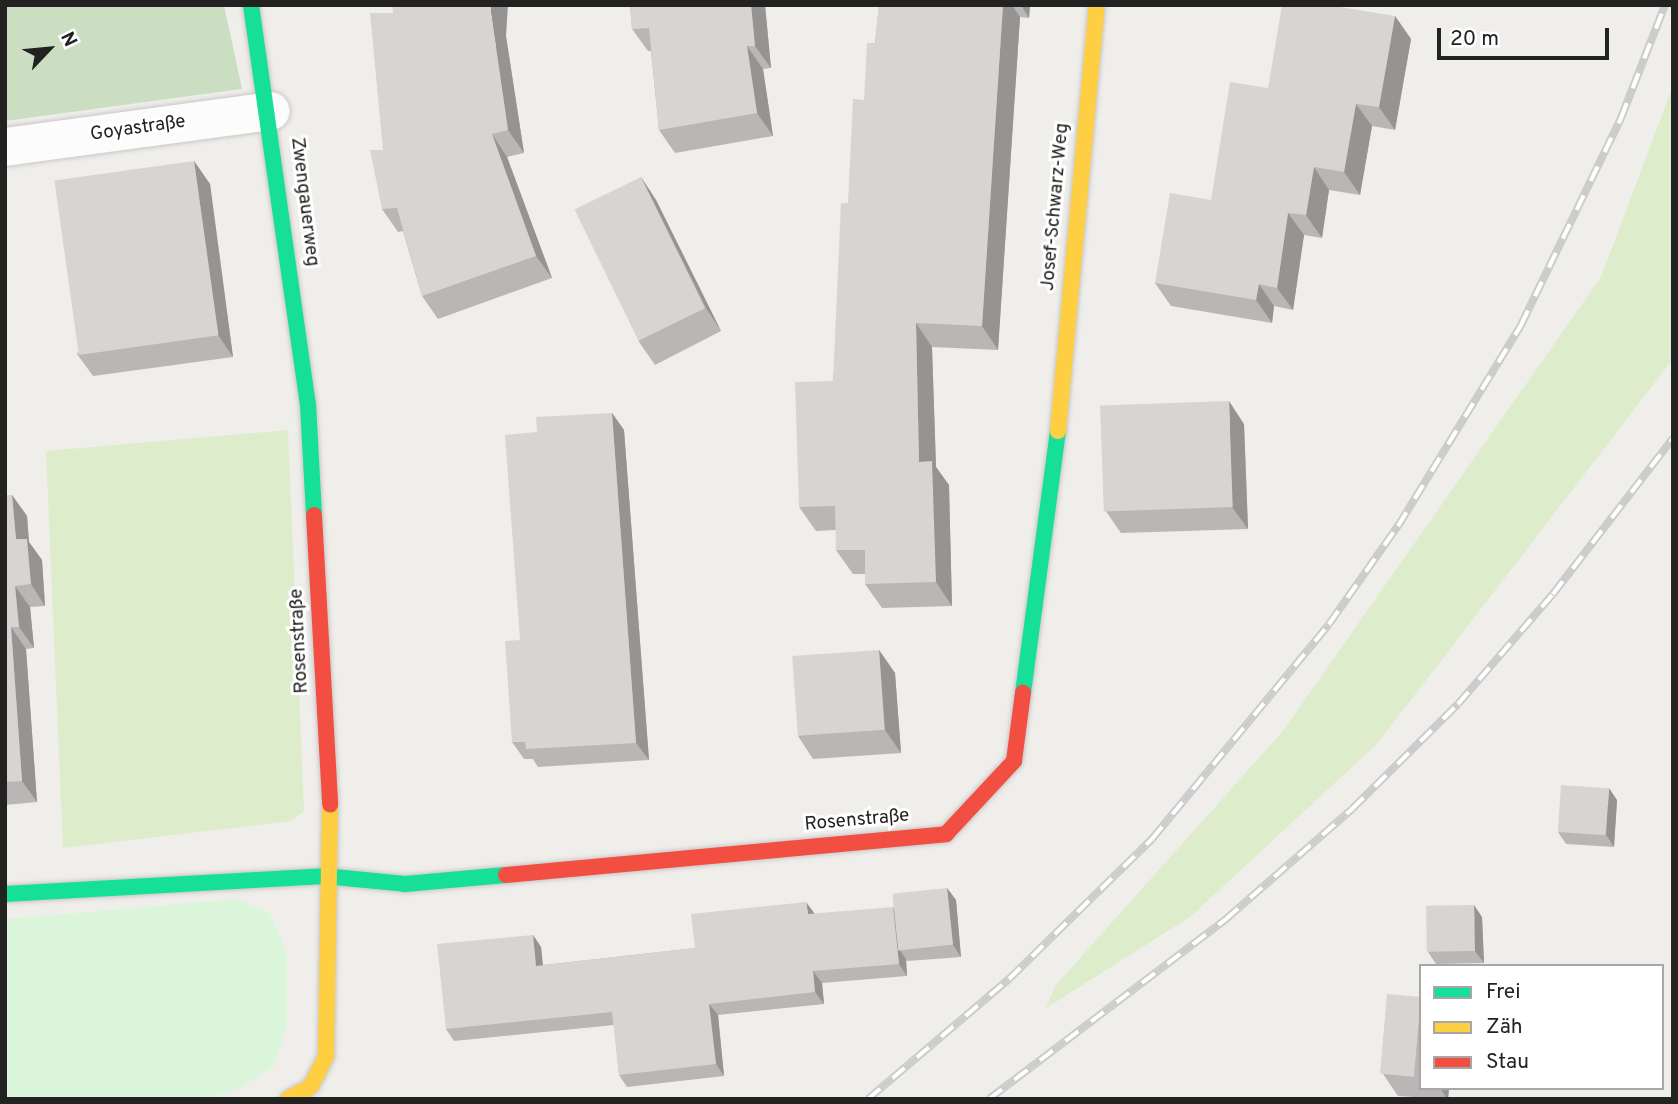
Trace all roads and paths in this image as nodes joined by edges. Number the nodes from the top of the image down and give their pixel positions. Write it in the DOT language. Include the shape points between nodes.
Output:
graph roads {
  1 [pos="251,5"];
  2 [pos="1097,5"];
  3 [pos="271,111"];
  4 [pos="5,147"];
  5 [pos="308,404"];
  6 [pos="1060,413"];
  7 [pos="324,876"];
  8 [pos="5,894"];
  9 [pos="288,1099"];
  1 -- 3 [label="street, Zwengauerweg"];
  2 -- 6 [label="street, Josef-Schwarz-Weg"];
  3 -- 4 [label="street, Goyastraße"];
  3 -- 5 [label="street, Zwengauerweg"];
  5 -- 7 [label="street, Rosenstraße" via="330,814"];
  6 -- 7 [label="street, Rosenstraße" via="1014,761 946,834 405,884"];
  7 -- 8 [label="street, Rosenstraße"];
  7 -- 9 [label="street, Rosenstraße" via="326,1056 312,1086"];
}
